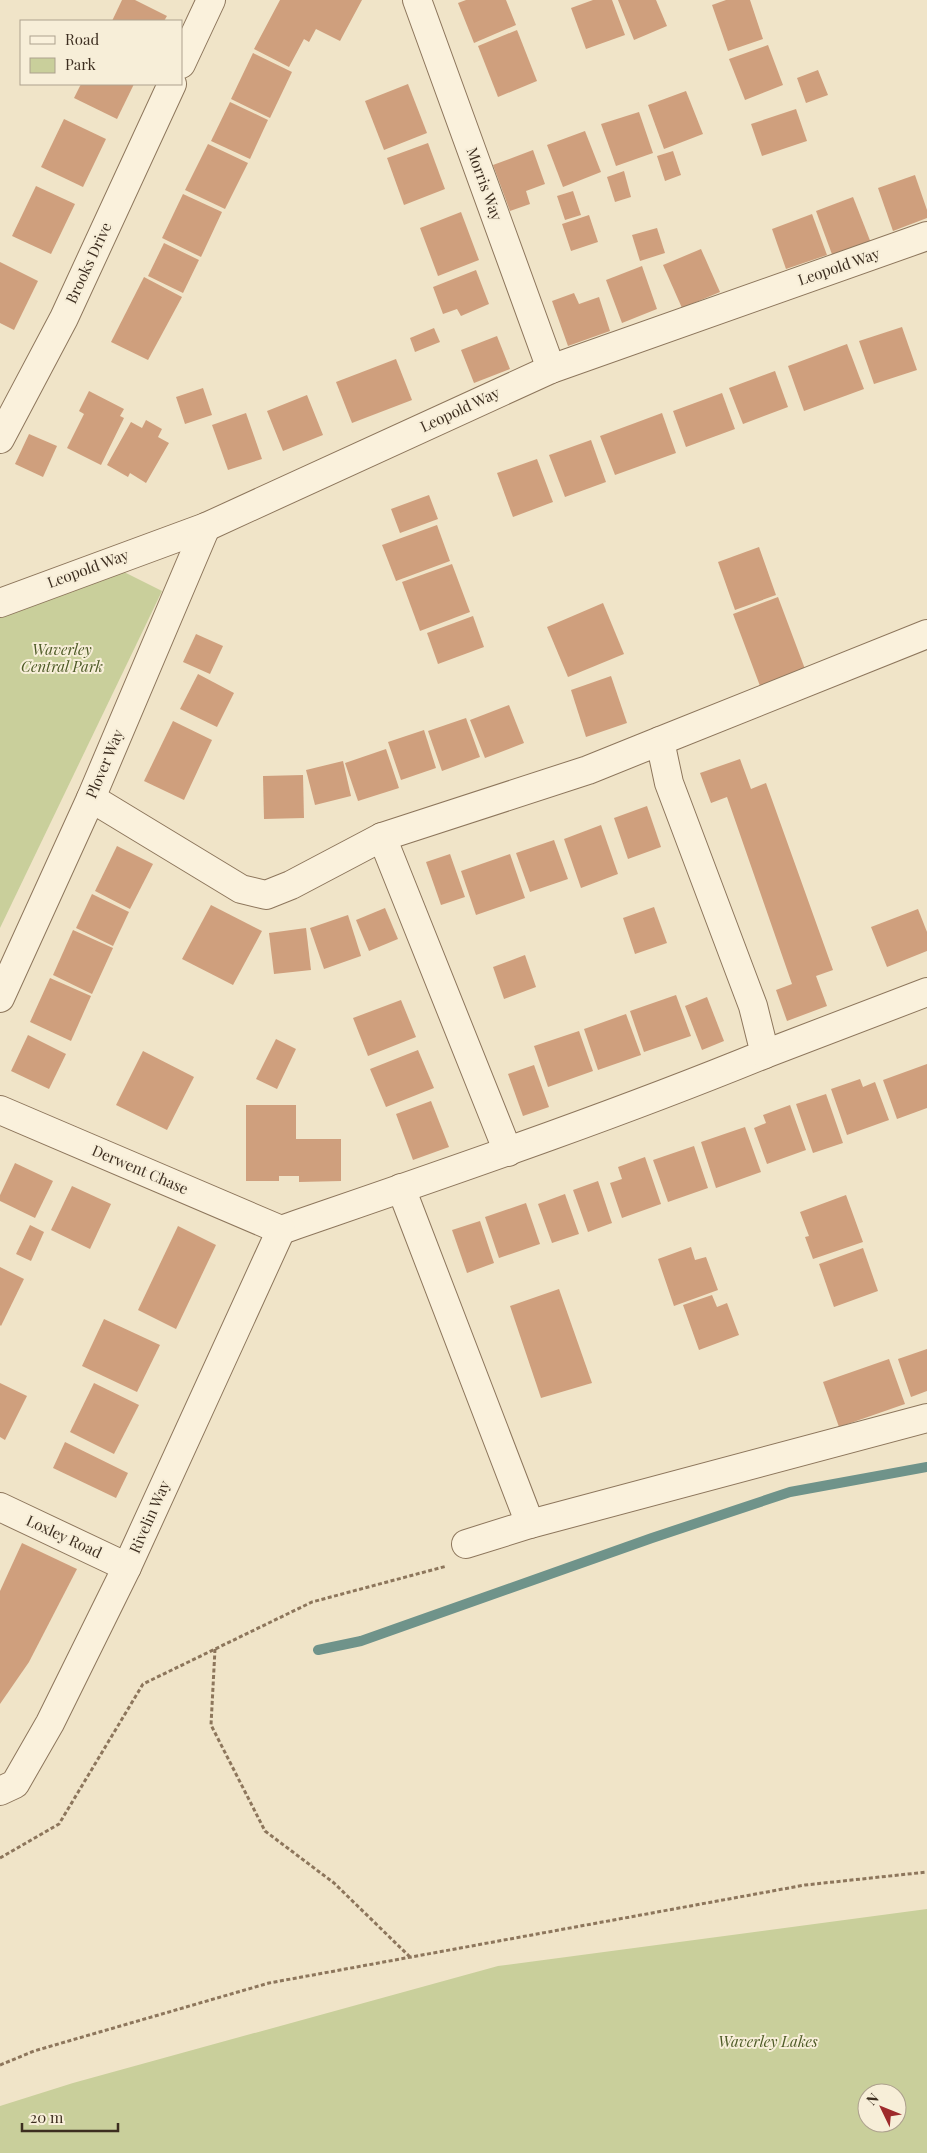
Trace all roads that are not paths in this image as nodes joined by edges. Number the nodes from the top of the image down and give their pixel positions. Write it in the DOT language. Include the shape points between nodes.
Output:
graph roads {
  1 [pos="211,0"];
  2 [pos="417,0"];
  3 [pos="182,62"];
  4 [pos="172,85"];
  5 [pos="927,236"];
  6 [pos="551,368"];
  7 [pos="0,439"];
  8 [pos="206,527"];
  9 [pos="2,594"];
  10 [pos="927,634"];
  11 [pos="660,741"];
  12 [pos="91,798"];
  13 [pos="382,837"];
  14 [pos="927,992"];
  15 [pos="0,998"];
  16 [pos="765,1054"];
  17 [pos="2,1116"];
  18 [pos="508,1152"];
  19 [pos="402,1188"];
  20 [pos="281,1230"];
  21 [pos="927,1418"];
  22 [pos="0,1507"];
  23 [pos="530,1524"];
  24 [pos="460,1554"];
  25 [pos="127,1567"];
  26 [pos="0,1791"];
  1 -- 3 [label="street"];
  2 -- 6 [label="street, Morris Way"];
  4 -- 7 [label="street, Brooks Drive" via="64,318"];
  5 -- 6 [label="street, Leopold Way"];
  6 -- 8 [label="street, Leopold Way"];
  8 -- 9 [label="street, Leopold Way"];
  8 -- 12 [label="street, Plover Way"];
  10 -- 11 [label="street"];
  11 -- 13 [label="street" via="588,770"];
  11 -- 16 [label="street" via="669,782 753,1006"];
  12 -- 13 [label="street" via="241,889 266,895"];
  12 -- 15 [label="street, Plover Way"];
  13 -- 18 [label="street"];
  14 -- 16 [label="street"];
  16 -- 18 [label="street"];
  17 -- 20 [label="street, Derwent Chase"];
  18 -- 19 [label="street"];
  19 -- 20 [label="street"];
  19 -- 23 [label="street"];
  20 -- 25 [label="street, Rivelin Way"];
  21 -- 23 [label="street"];
  22 -- 25 [label="street, Loxley Road"];
  23 -- 24 [label="street"];
  25 -- 26 [label="street, Rivelin Way" via="24,1769 15,1784"];
}
